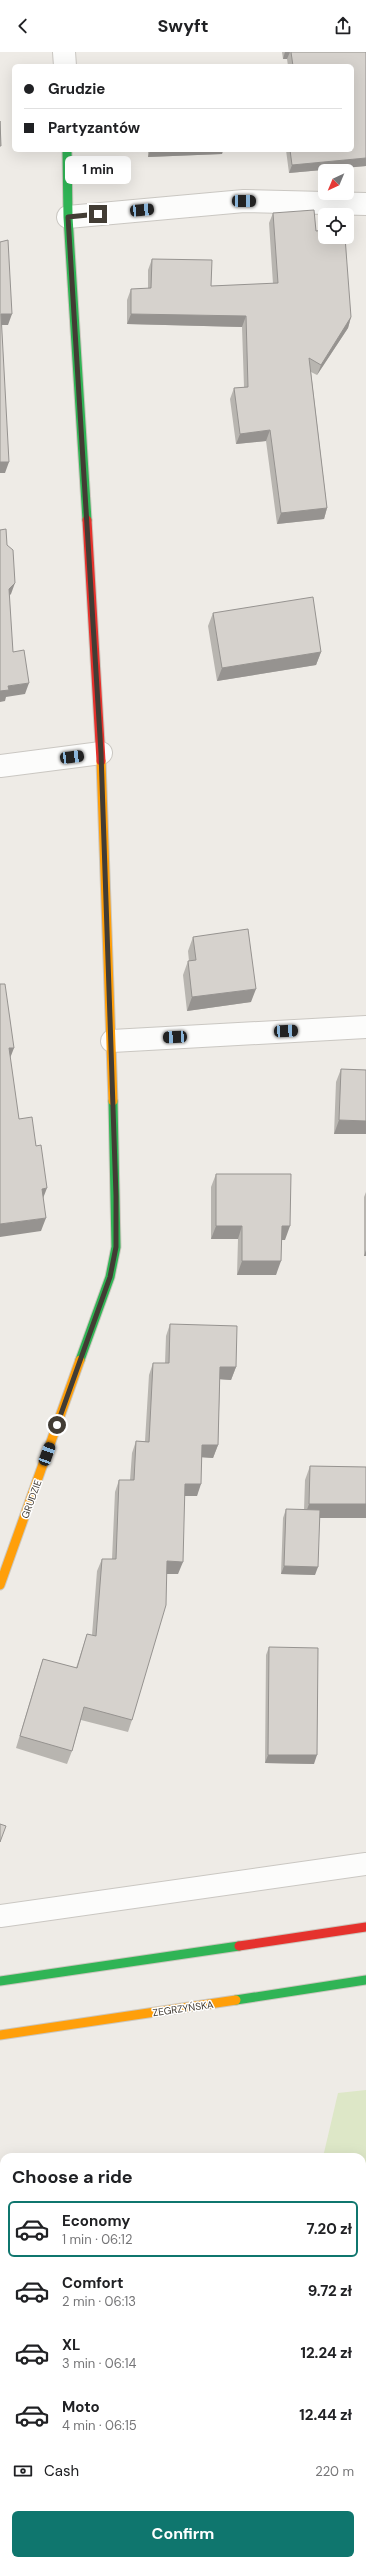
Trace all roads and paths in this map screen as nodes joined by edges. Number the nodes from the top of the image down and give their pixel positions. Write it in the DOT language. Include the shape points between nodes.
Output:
graph roads {
  1 [pos="64,52"];
  2 [pos="65,64"];
  3 [pos="67,152"];
  4 [pos="366,204"];
  5 [pos="68,217"];
  6 [pos="101,753"];
  7 [pos="0,766"];
  8 [pos="366,1027"];
  9 [pos="112,1041"];
  10 [pos="0,1585"];
  11 [pos="366,1864"];
  12 [pos="0,1916"];
  13 [pos="366,1927"];
  14 [pos="366,1980"];
  15 [pos="0,1981"];
  16 [pos="0,2035"];
  1 -- 2 [label="street"];
  3 -- 5 [label="street, GRUDZIE"];
  4 -- 5 [label="street" via="244,201"];
  5 -- 6 [label="street, GRUDZIE"];
  6 -- 7 [label="street"];
  6 -- 9 [label="street, GRUDZIE"];
  8 -- 9 [label="street"];
  9 -- 10 [label="street, GRUDZIE" via="117,1212 116,1247 110,1277"];
  11 -- 12 [label="street"];
  13 -- 15 [label="street"];
  14 -- 16 [label="street, ZEGRZYŃSKA"];
}
